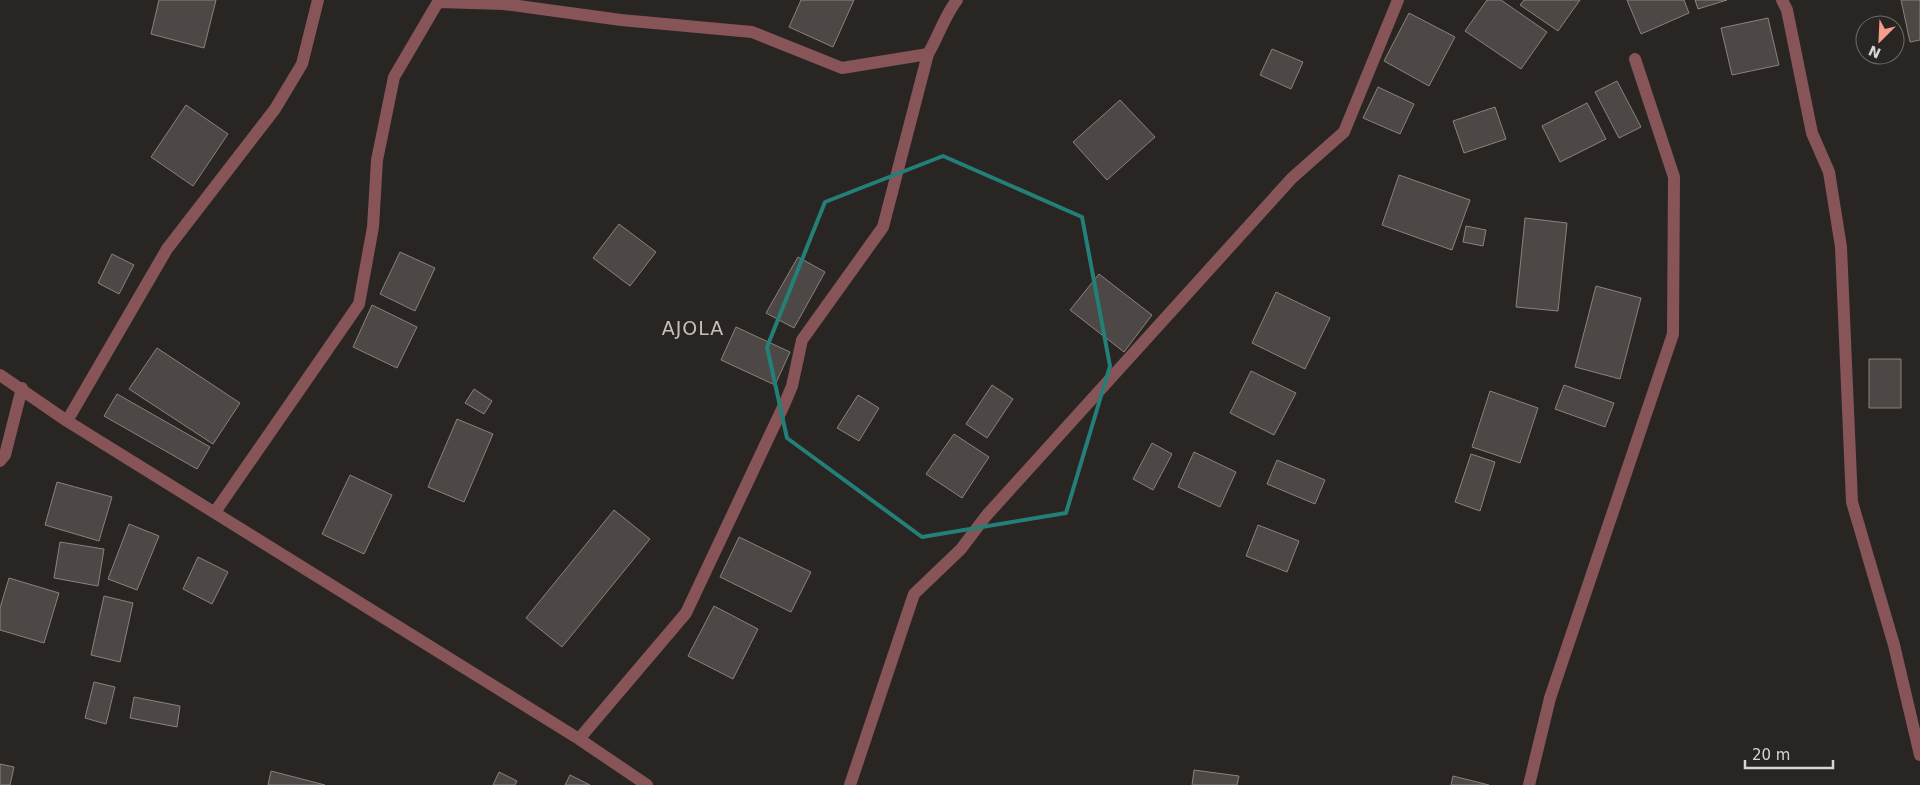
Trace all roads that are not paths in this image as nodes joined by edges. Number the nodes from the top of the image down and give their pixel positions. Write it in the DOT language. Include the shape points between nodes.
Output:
graph roads {
  1 [pos="318,0"];
  2 [pos="957,0"];
  3 [pos="1398,0"];
  4 [pos="1782,0"];
  5 [pos="928,54"];
  6 [pos="1636,59"];
  7 [pos="0,375"];
  8 [pos="22,388"];
  9 [pos="67,421"];
  10 [pos="0,461"];
  11 [pos="215,512"];
  12 [pos="578,739"];
  13 [pos="1920,755"];
  14 [pos="647,785"];
  15 [pos="850,785"];
  16 [pos="1529,785"];
  1 -- 9 [label="street" via="302,64 275,109 167,249"];
  2 -- 5 [label="street"];
  3 -- 15 [label="street" via="1344,132 1292,178 986,516 961,549 914,594"];
  4 -- 13 [label="street" via="1787,10 1812,134 1829,172 1841,247 1852,502 1899,663"];
  5 -- 11 [label="street" via="842,68 752,32 621,20 504,4 438,2 394,77 377,160 373,227 359,304"];
  5 -- 12 [label="street" via="883,227 802,340 792,386 784,405 686,613"];
  6 -- 16 [label="street" via="1674,177 1673,334 1550,698"];
  7 -- 8 [label="street"];
  8 -- 9 [label="street"];
  8 -- 10 [label="street" via="5,455"];
  9 -- 11 [label="street"];
  11 -- 12 [label="street"];
  12 -- 14 [label="street"];
}
